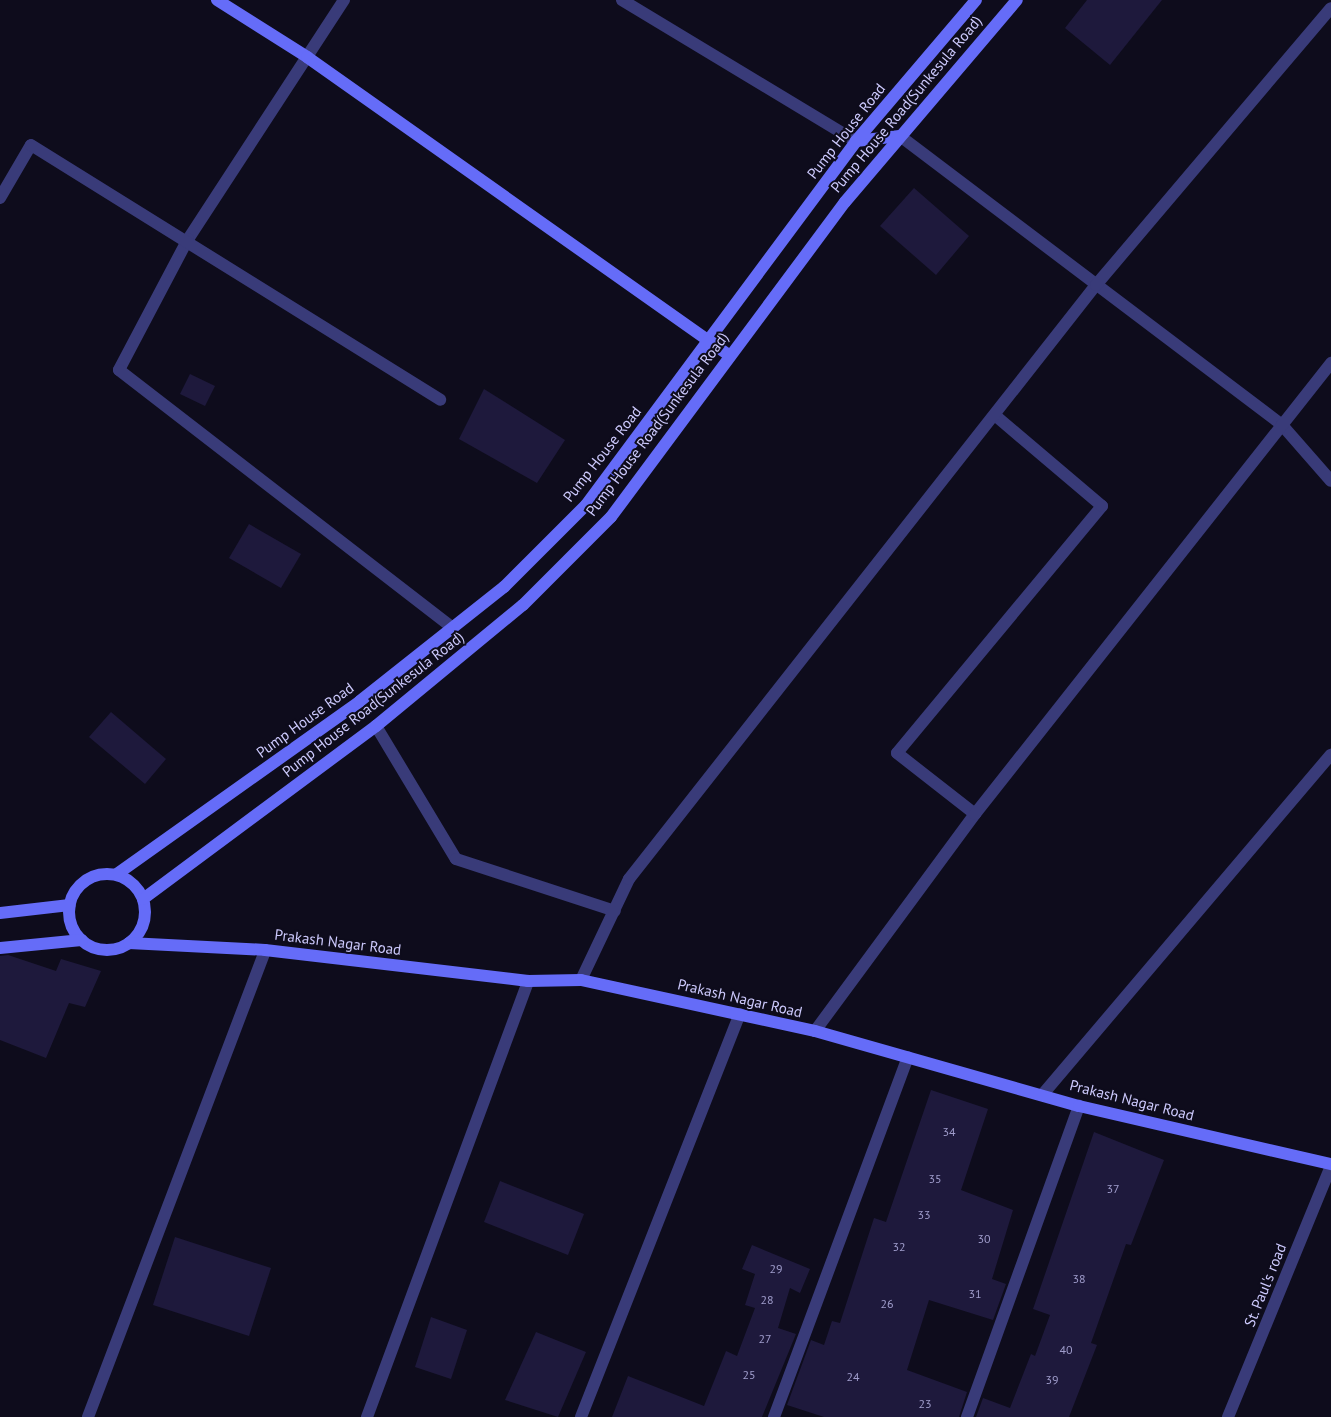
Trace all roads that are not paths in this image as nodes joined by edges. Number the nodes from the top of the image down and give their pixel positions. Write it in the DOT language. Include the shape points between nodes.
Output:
graph roads {
  1 [pos="217,0"];
  2 [pos="344,0"];
  3 [pos="622,0"];
  4 [pos="976,0"];
  5 [pos="1017,0"];
  6 [pos="1331,8"];
  7 [pos="307,57"];
  8 [pos="900,136"];
  9 [pos="856,141"];
  10 [pos="0,198"];
  11 [pos="188,239"];
  12 [pos="1096,286"];
  13 [pos="709,340"];
  14 [pos="730,356"];
  15 [pos="1331,363"];
  16 [pos="440,400"];
  17 [pos="997,416"];
  18 [pos="1282,426"];
  19 [pos="1331,481"];
  20 [pos="453,628"];
  21 [pos="376,726"];
  22 [pos="1331,755"];
  23 [pos="975,814"];
  24 [pos="117,874"];
  25 [pos="144,899"];
  26 [pos="70,905"];
  27 [pos="615,911"];
  28 [pos="0,914"];
  29 [pos="82,940"];
  30 [pos="129,943"];
  31 [pos="0,948"];
  32 [pos="265,950"];
  33 [pos="581,980"];
  34 [pos="528,981"];
  35 [pos="740,1014"];
  36 [pos="814,1031"];
  37 [pos="908,1057"];
  38 [pos="1043,1094"];
  39 [pos="1079,1106"];
  40 [pos="1331,1165"];
  41 [pos="88,1417"];
  42 [pos="367,1417"];
  43 [pos="581,1417"];
  44 [pos="774,1417"];
  45 [pos="967,1417"];
  46 [pos="1228,1417"];
  1 -- 7 [label="main road"];
  2 -- 7 [label="street"];
  3 -- 9 [label="street"];
  4 -- 9 [label="main road, Pump House Road"];
  5 -- 8 [label="main road, Pump House Road(Sunkesula Road)"];
  6 -- 12 [label="street"];
  7 -- 11 [label="street"];
  7 -- 13 [label="main road"];
  8 -- 9 [label="main road"];
  8 -- 12 [label="street"];
  8 -- 14 [label="main road, Pump House Road(Sunkesula Road)"];
  9 -- 13 [label="main road, Pump House Road"];
  10 -- 11 [label="street" via="31,145"];
  11 -- 16 [label="street"];
  11 -- 20 [label="street" via="119,370"];
  12 -- 17 [label="street"];
  12 -- 18 [label="street"];
  13 -- 14 [label="main road"];
  13 -- 20 [label="main road, Pump House Road" via="586,505 504,588"];
  14 -- 21 [label="main road, Pump House Road(Sunkesula Road)" via="611,517 523,605"];
  15 -- 18 [label="street"];
  17 -- 23 [label="street" via="1102,506 897,754"];
  17 -- 27 [label="street" via="629,879"];
  18 -- 19 [label="street"];
  18 -- 23 [label="street"];
  20 -- 24 [label="main road, Pump House Road" via="360,701"];
  21 -- 25 [label="main road, Pump House Road(Sunkesula Road)"];
  21 -- 27 [label="street" via="456,859"];
  22 -- 38 [label="street"];
  23 -- 36 [label="street"];
  24 -- 25 [label="main road" via="137,888"];
  24 -- 26 [label="main road" via="92,876 78,888"];
  25 -- 30 [label="main road" via="144,923"];
  26 -- 28 [label="main road"];
  26 -- 29 [label="main road" via="74,930"];
  27 -- 33 [label="street"];
  29 -- 30 [label="main road" via="104,950"];
  29 -- 31 [label="main road"];
  30 -- 32 [label="main road, Prakash Nagar Road"];
  32 -- 34 [label="main road, Prakash Nagar Road"];
  32 -- 41 [label="street"];
  33 -- 34 [label="main road, Prakash Nagar Road"];
  33 -- 35 [label="main road, Prakash Nagar Road"];
  34 -- 42 [label="street"];
  35 -- 36 [label="main road, Prakash Nagar Road"];
  35 -- 43 [label="street"];
  36 -- 37 [label="main road, Prakash Nagar Road"];
  37 -- 38 [label="main road, Prakash Nagar Road"];
  37 -- 44 [label="street"];
  38 -- 39 [label="main road, Prakash Nagar Road"];
  39 -- 40 [label="main road, Prakash Nagar Road"];
  39 -- 45 [label="street"];
  40 -- 46 [label="street, St. Paul's road"];
}
